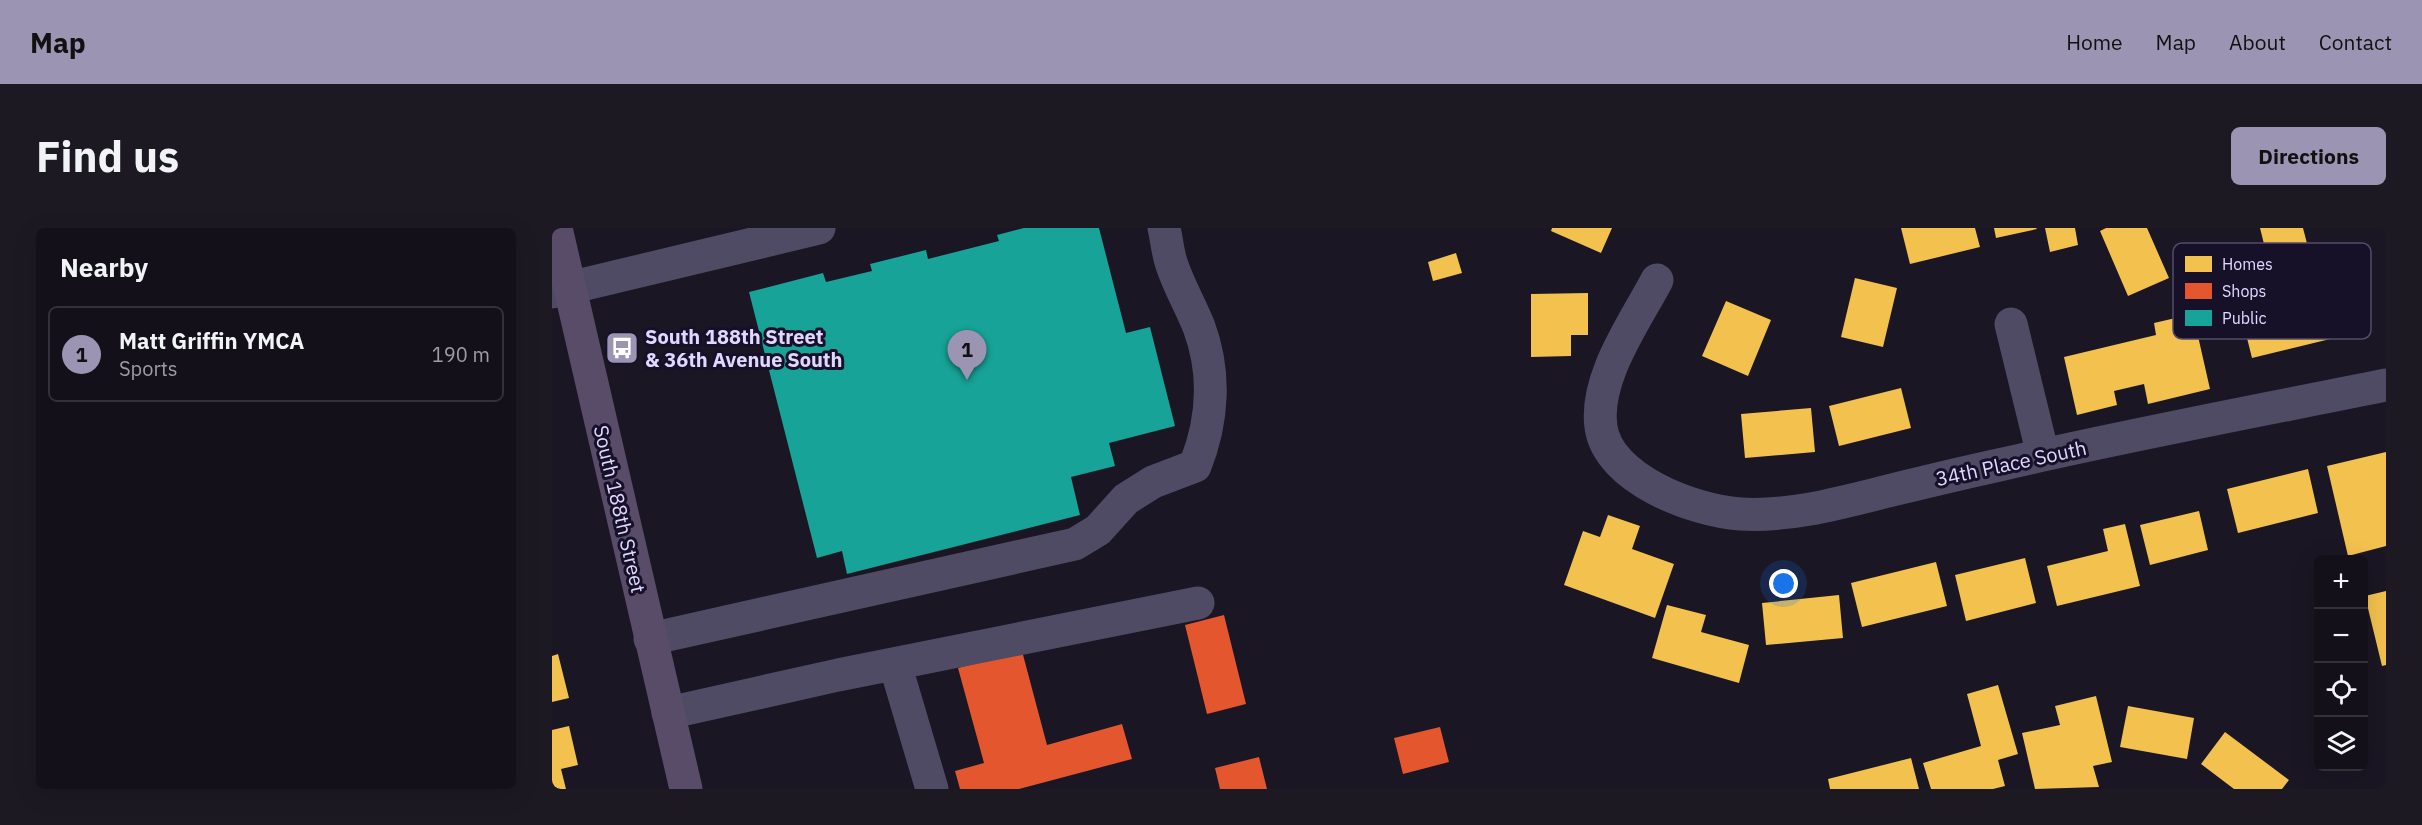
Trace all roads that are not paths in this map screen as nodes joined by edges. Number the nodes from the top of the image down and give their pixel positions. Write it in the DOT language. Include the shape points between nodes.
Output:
graph roads {
  1 [pos="556,228"];
  2 [pos="819,228"];
  3 [pos="1164,228"];
  4 [pos="1657,280"];
  5 [pos="561,290"];
  6 [pos="2011,324"];
  7 [pos="2386,385"];
  8 [pos="2043,455"];
  9 [pos="1198,603"];
  10 [pos="651,639"];
  11 [pos="895,664"];
  12 [pos="668,712"];
  13 [pos="686,789"];
  14 [pos="932,789"];
  1 -- 5 [label="main road, South 188th Street"];
  2 -- 5 [label="street"];
  3 -- 10 [label="street" via="1173,267 1200,330 1210,370 1211,409 1206,438 1195,466 1153,482 1126,499 1098,530 1076,544"];
  4 -- 8 [label="street, 34th Place South" via="1601,395 1601,429 1610,450 1621,466 1640,481 1705,508 1739,514 1774,514 1823,507"];
  5 -- 10 [label="main road, South 188th Street"];
  6 -- 8 [label="street"];
  7 -- 8 [label="street, 34th Place South"];
  9 -- 11 [label="street"];
  10 -- 12 [label="main road, South 188th Street"];
  11 -- 12 [label="street"];
  11 -- 14 [label="street"];
  12 -- 13 [label="main road, South 188th Street"];
}
